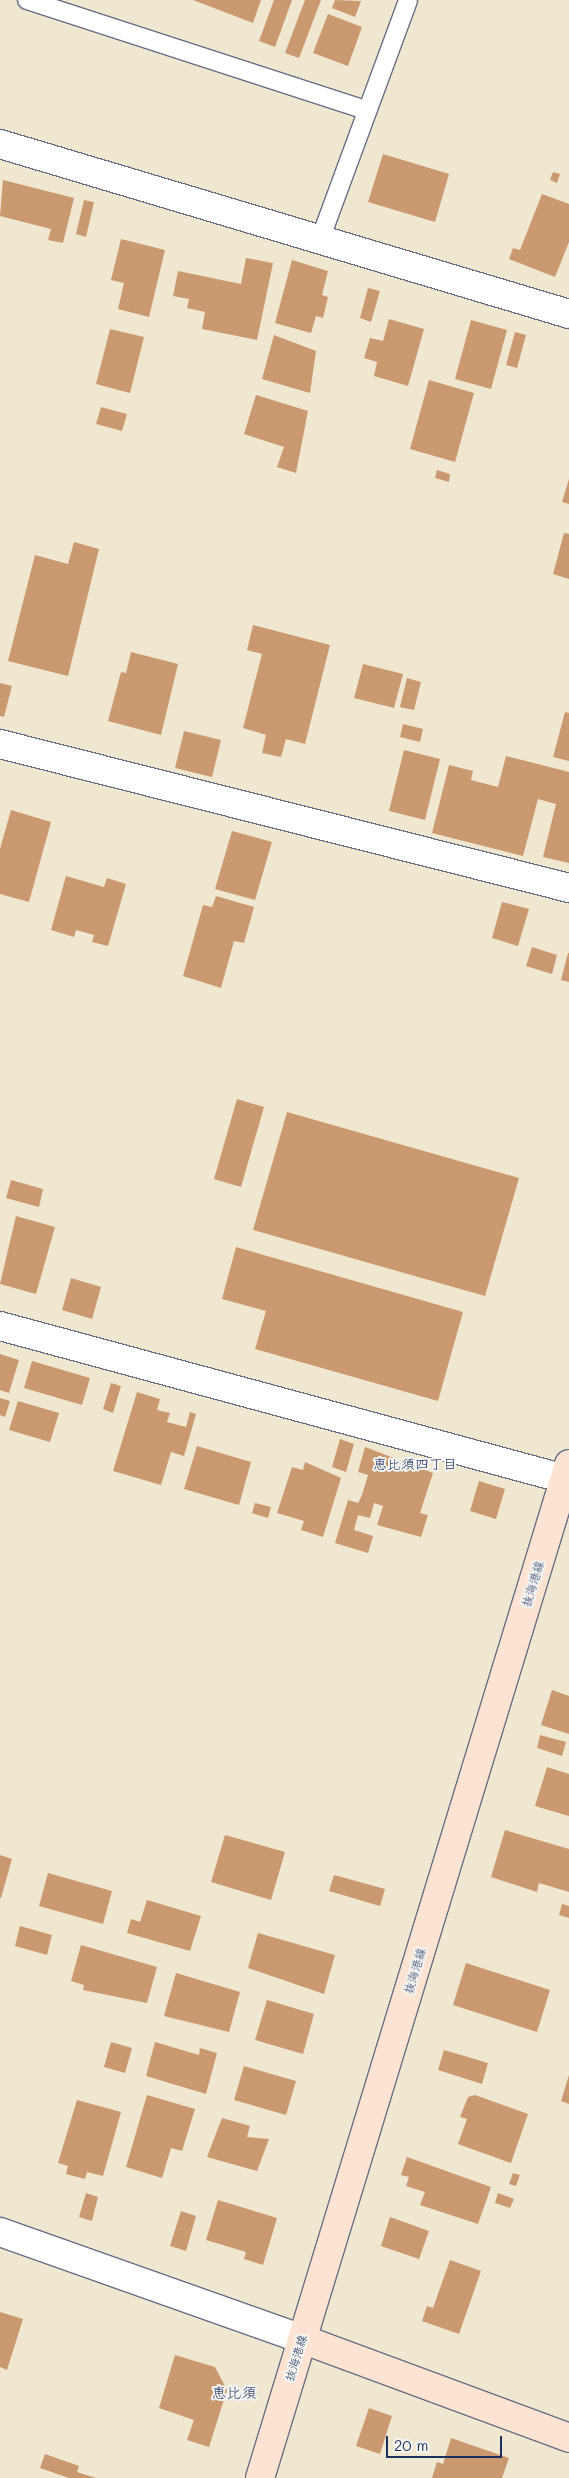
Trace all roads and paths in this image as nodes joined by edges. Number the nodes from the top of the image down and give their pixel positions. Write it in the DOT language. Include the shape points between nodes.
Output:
graph roads {
  1 [pos="27,0"];
  2 [pos="408,0"];
  3 [pos="366,110"];
  4 [pos="0,144"];
  5 [pos="321,236"];
  6 [pos="569,314"];
  7 [pos="0,744"];
  8 [pos="569,888"];
  9 [pos="0,1326"];
  10 [pos="567,1471"];
  11 [pos="0,2232"];
  12 [pos="302,2339"];
  13 [pos="569,2437"];
  14 [pos="260,2478"];
  1 -- 3 [label="lane"];
  2 -- 3 [label="lane"];
  3 -- 5 [label="lane"];
  4 -- 5 [label="street"];
  5 -- 6 [label="street"];
  7 -- 8 [label="street"];
  9 -- 10 [label="street"];
  10 -- 12 [label="main road, 抜海港線"];
  11 -- 12 [label="street"];
  12 -- 13 [label="main road"];
  12 -- 14 [label="main road, 抜海港線"];
}
